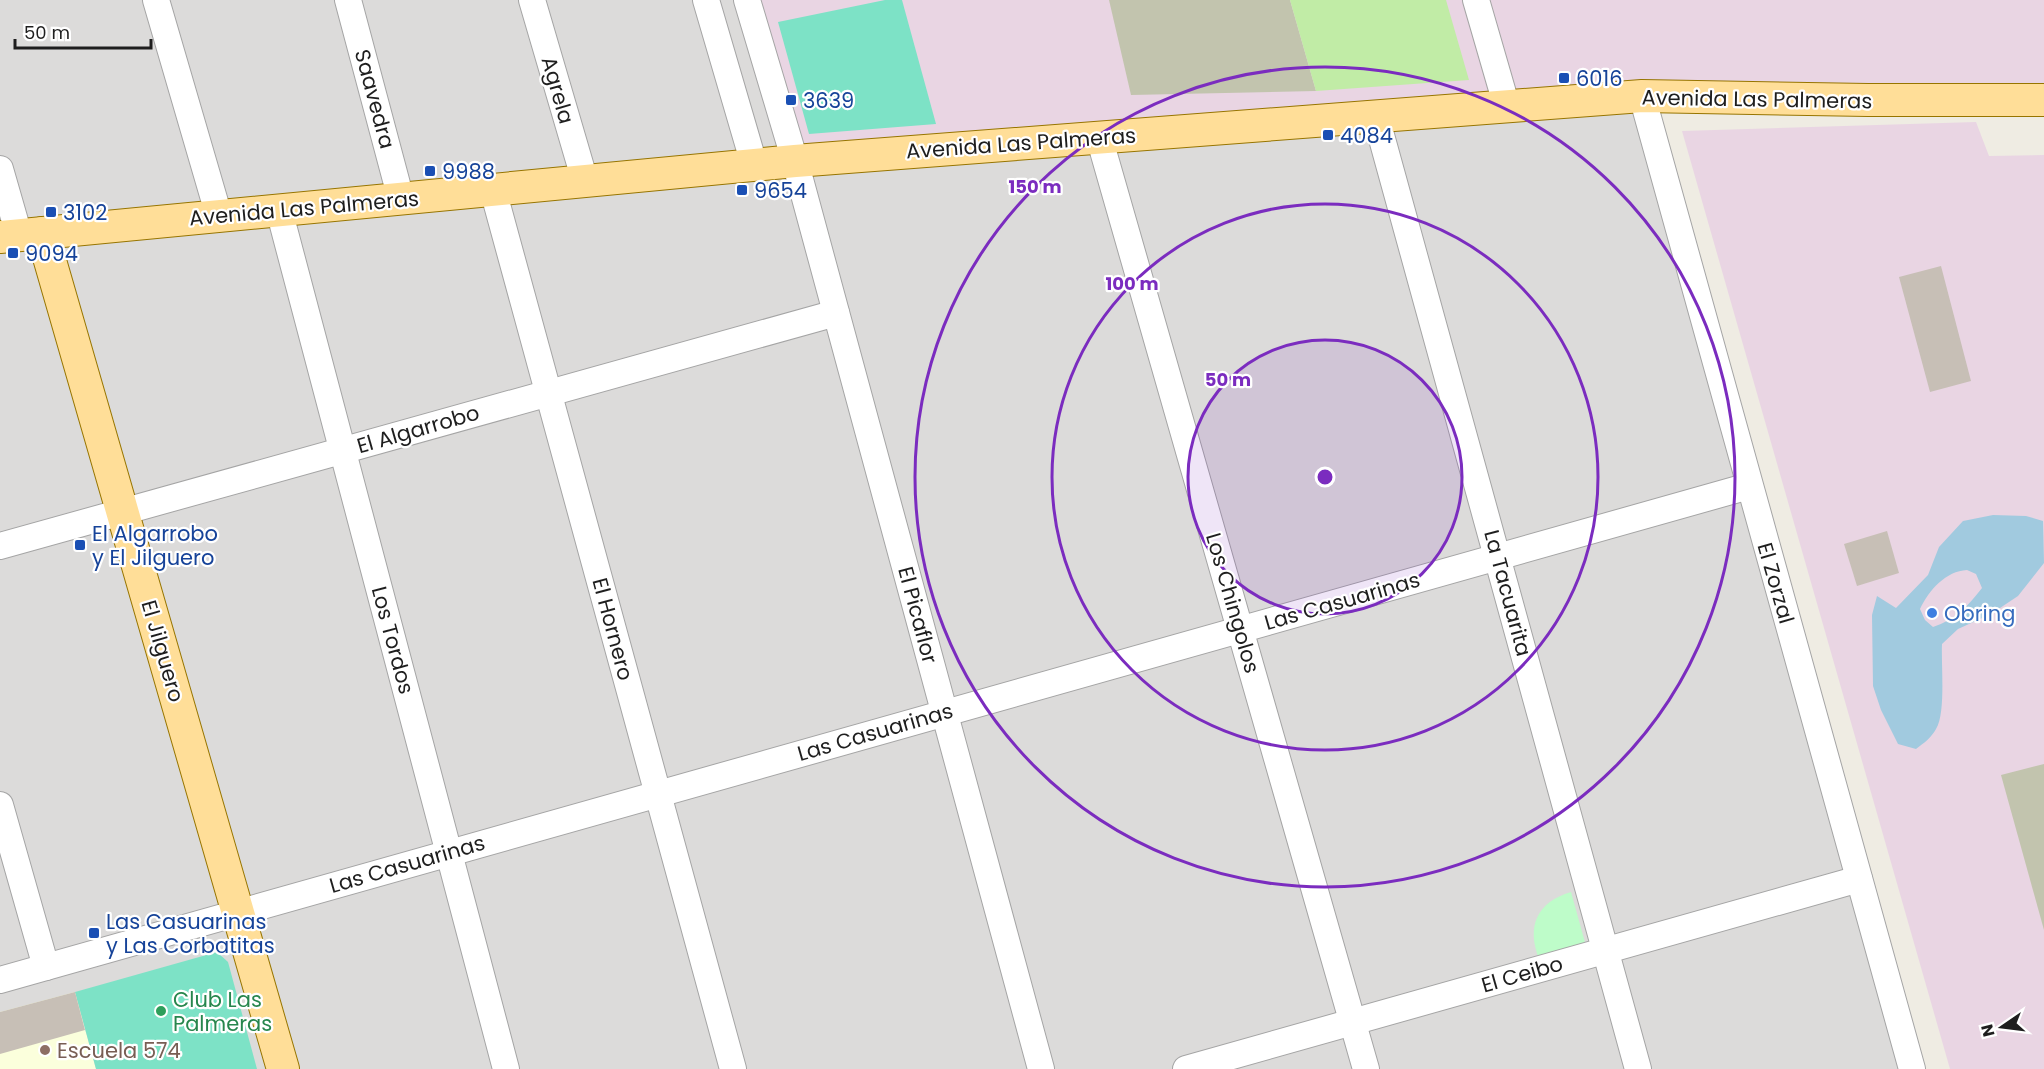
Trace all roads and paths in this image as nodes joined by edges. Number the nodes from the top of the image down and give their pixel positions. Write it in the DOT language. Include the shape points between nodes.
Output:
graph roads {
  1 [pos="156,0"];
  2 [pos="348,0"];
  3 [pos="532,0"];
  4 [pos="706,0"];
  5 [pos="747,0"];
  6 [pos="1476,0"];
  7 [pos="776,92"];
  8 [pos="1642,96"];
  9 [pos="2044,100"];
  10 [pos="736,105"];
  11 [pos="1507,107"];
  12 [pos="1376,117"];
  13 [pos="1099,138"];
  14 [pos="795,161"];
  15 [pos="754,164"];
  16 [pos="0,169"];
  17 [pos="585,181"];
  18 [pos="493,190"];
  19 [pos="401,199"];
  20 [pos="279,210"];
  21 [pos="219,216"];
  22 [pos="20,235"];
  23 [pos="836,313"];
  24 [pos="549,393"];
  25 [pos="343,450"];
  26 [pos="1749,486"];
  27 [pos="123,512"];
  28 [pos="0,546"];
  29 [pos="1498,557"];
  30 [pos="1240,630"];
  31 [pos="944,713"];
  32 [pos="658,793"];
  33 [pos="0,805"];
  34 [pos="448,852"];
  35 [pos="1859,879"];
  36 [pos="238,912"];
  37 [pos="1606,950"];
  38 [pos="46,967"];
  39 [pos="0,980"];
  40 [pos="1353,1022"];
  41 [pos="283,1069"];
  42 [pos="506,1069"];
  43 [pos="733,1069"];
  44 [pos="1041,1069"];
  45 [pos="1186,1069"];
  46 [pos="1366,1069"];
  47 [pos="1638,1069"];
  48 [pos="1912,1069"];
  1 -- 21 [label="street"];
  2 -- 19 [label="street, Saavedra"];
  3 -- 17 [label="street, Agrela"];
  4 -- 10 [label="street"];
  5 -- 7 [label="street, El Picaflor"];
  6 -- 11 [label="street"];
  7 -- 10 [label="street"];
  7 -- 14 [label="street, El Picaflor"];
  8 -- 9 [label="main road, Avenida Las Palmeras"];
  8 -- 11 [label="main road, Avenida Las Palmeras"];
  8 -- 26 [label="street, El Zorzal"];
  10 -- 15 [label="street"];
  11 -- 12 [label="main road, Avenida Las Palmeras"];
  12 -- 13 [label="main road, Avenida Las Palmeras"];
  12 -- 29 [label="street, La Tacuarita"];
  13 -- 14 [label="main road, Avenida Las Palmeras"];
  13 -- 30 [label="street, Los Chingolos"];
  14 -- 15 [label="main road, Avenida Las Palmeras"];
  14 -- 23 [label="street, El Picaflor"];
  15 -- 17 [label="main road, Avenida Las Palmeras"];
  16 -- 22 [label="street"];
  17 -- 18 [label="main road, Avenida Las Palmeras"];
  18 -- 19 [label="main road, Avenida Las Palmeras"];
  18 -- 24 [label="street, El Hornero"];
  19 -- 20 [label="main road, Avenida Las Palmeras"];
  20 -- 21 [label="main road, Avenida Las Palmeras"];
  20 -- 25 [label="street, Los Tordos"];
  21 -- 22 [label="main road, Avenida Las Palmeras"];
  22 -- 27 [label="main road, El Jilguero"];
  23 -- 24 [label="street, El Algarrobo"];
  23 -- 31 [label="street, El Picaflor"];
  24 -- 25 [label="street, El Algarrobo"];
  24 -- 32 [label="street, El Hornero"];
  25 -- 27 [label="street, El Algarrobo"];
  25 -- 34 [label="street, Los Tordos"];
  26 -- 29 [label="street, Las Casuarinas"];
  26 -- 35 [label="street, El Zorzal"];
  27 -- 28 [label="street, El Algarrobo"];
  27 -- 36 [label="main road, El Jilguero"];
  29 -- 30 [label="street, Las Casuarinas"];
  29 -- 37 [label="street, La Tacuarita"];
  30 -- 31 [label="street, Las Casuarinas"];
  30 -- 40 [label="street, Los Chingolos"];
  31 -- 32 [label="street, Las Casuarinas"];
  31 -- 44 [label="street, El Picaflor"];
  32 -- 34 [label="street, Las Casuarinas"];
  32 -- 43 [label="street, El Hornero"];
  33 -- 38 [label="street"];
  34 -- 36 [label="street, Las Casuarinas"];
  34 -- 42 [label="street, Los Tordos"];
  35 -- 37 [label="street, El Ceibo"];
  35 -- 48 [label="street, El Zorzal"];
  36 -- 38 [label="street, Las Casuarinas"];
  36 -- 41 [label="main road, El Jilguero"];
  37 -- 40 [label="street, El Ceibo"];
  37 -- 47 [label="street, La Tacuarita"];
  38 -- 39 [label="street, Las Casuarinas"];
  40 -- 45 [label="street, El Ceibo"];
  40 -- 46 [label="street, Los Chingolos"];
}
